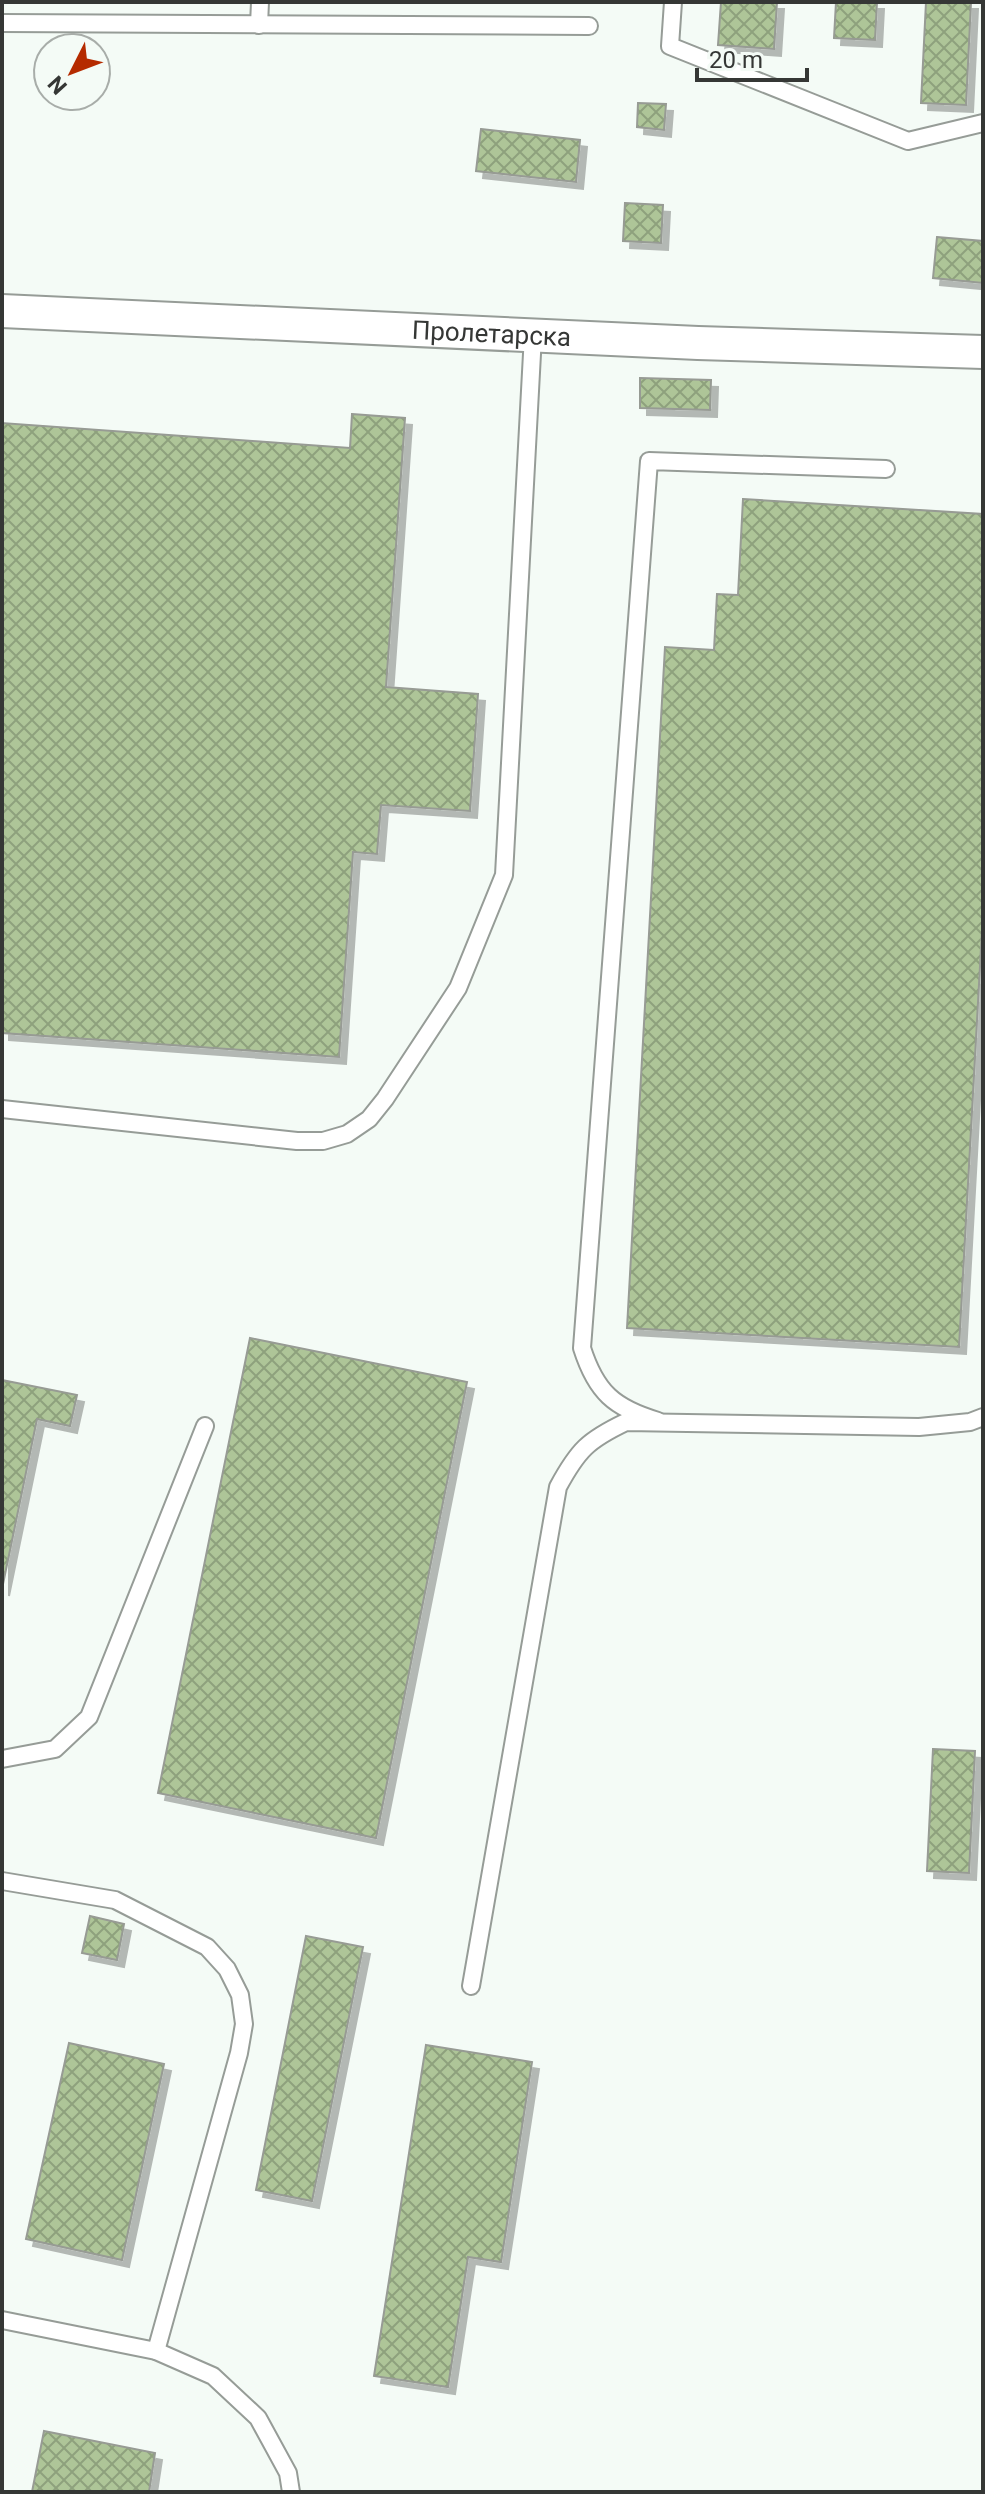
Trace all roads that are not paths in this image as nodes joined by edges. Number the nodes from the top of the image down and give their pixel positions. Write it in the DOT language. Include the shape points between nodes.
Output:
graph roads {
  1 [pos="260,2"];
  2 [pos="673,2"];
  3 [pos="2,23"];
  4 [pos="259,25"];
  5 [pos="589,26"];
  6 [pos="983,123"];
  7 [pos="2,311"];
  8 [pos="533,335"];
  9 [pos="983,352"];
  10 [pos="886,469"];
  11 [pos="2,1109"];
  12 [pos="983,1417"];
  13 [pos="658,1421"];
  14 [pos="205,1426"];
  15 [pos="2,1759"];
  16 [pos="2,1881"];
  17 [pos="471,1986"];
  18 [pos="2,2320"];
  19 [pos="156,2351"];
  20 [pos="291,2492"];
  1 -- 4 [label="lane"];
  2 -- 6 [label="lane" via="670,46 908,141"];
  3 -- 4 [label="lane"];
  4 -- 5 [label="lane"];
  7 -- 8 [label="street, Пролетарска"];
  8 -- 9 [label="street, Пролетарска"];
  8 -- 11 [label="lane" via="504,875 458,988 385,1099 347,1134 323,1141"];
  10 -- 13 [label="lane" via="649,461 582,1348 591,1375 608,1398 631,1413"];
  12 -- 13 [label="lane" via="919,1427"];
  13 -- 17 [label="lane" via="626,1422 596,1436 573,1459 558,1487"];
  14 -- 15 [label="lane" via="89,1717 55,1749"];
  16 -- 19 [label="lane" via="115,1900 207,1947 227,1969 240,1995 244,2024 239,2053"];
  18 -- 19 [label="lane"];
  19 -- 20 [label="lane" via="213,2376 258,2418 288,2473"];
}
